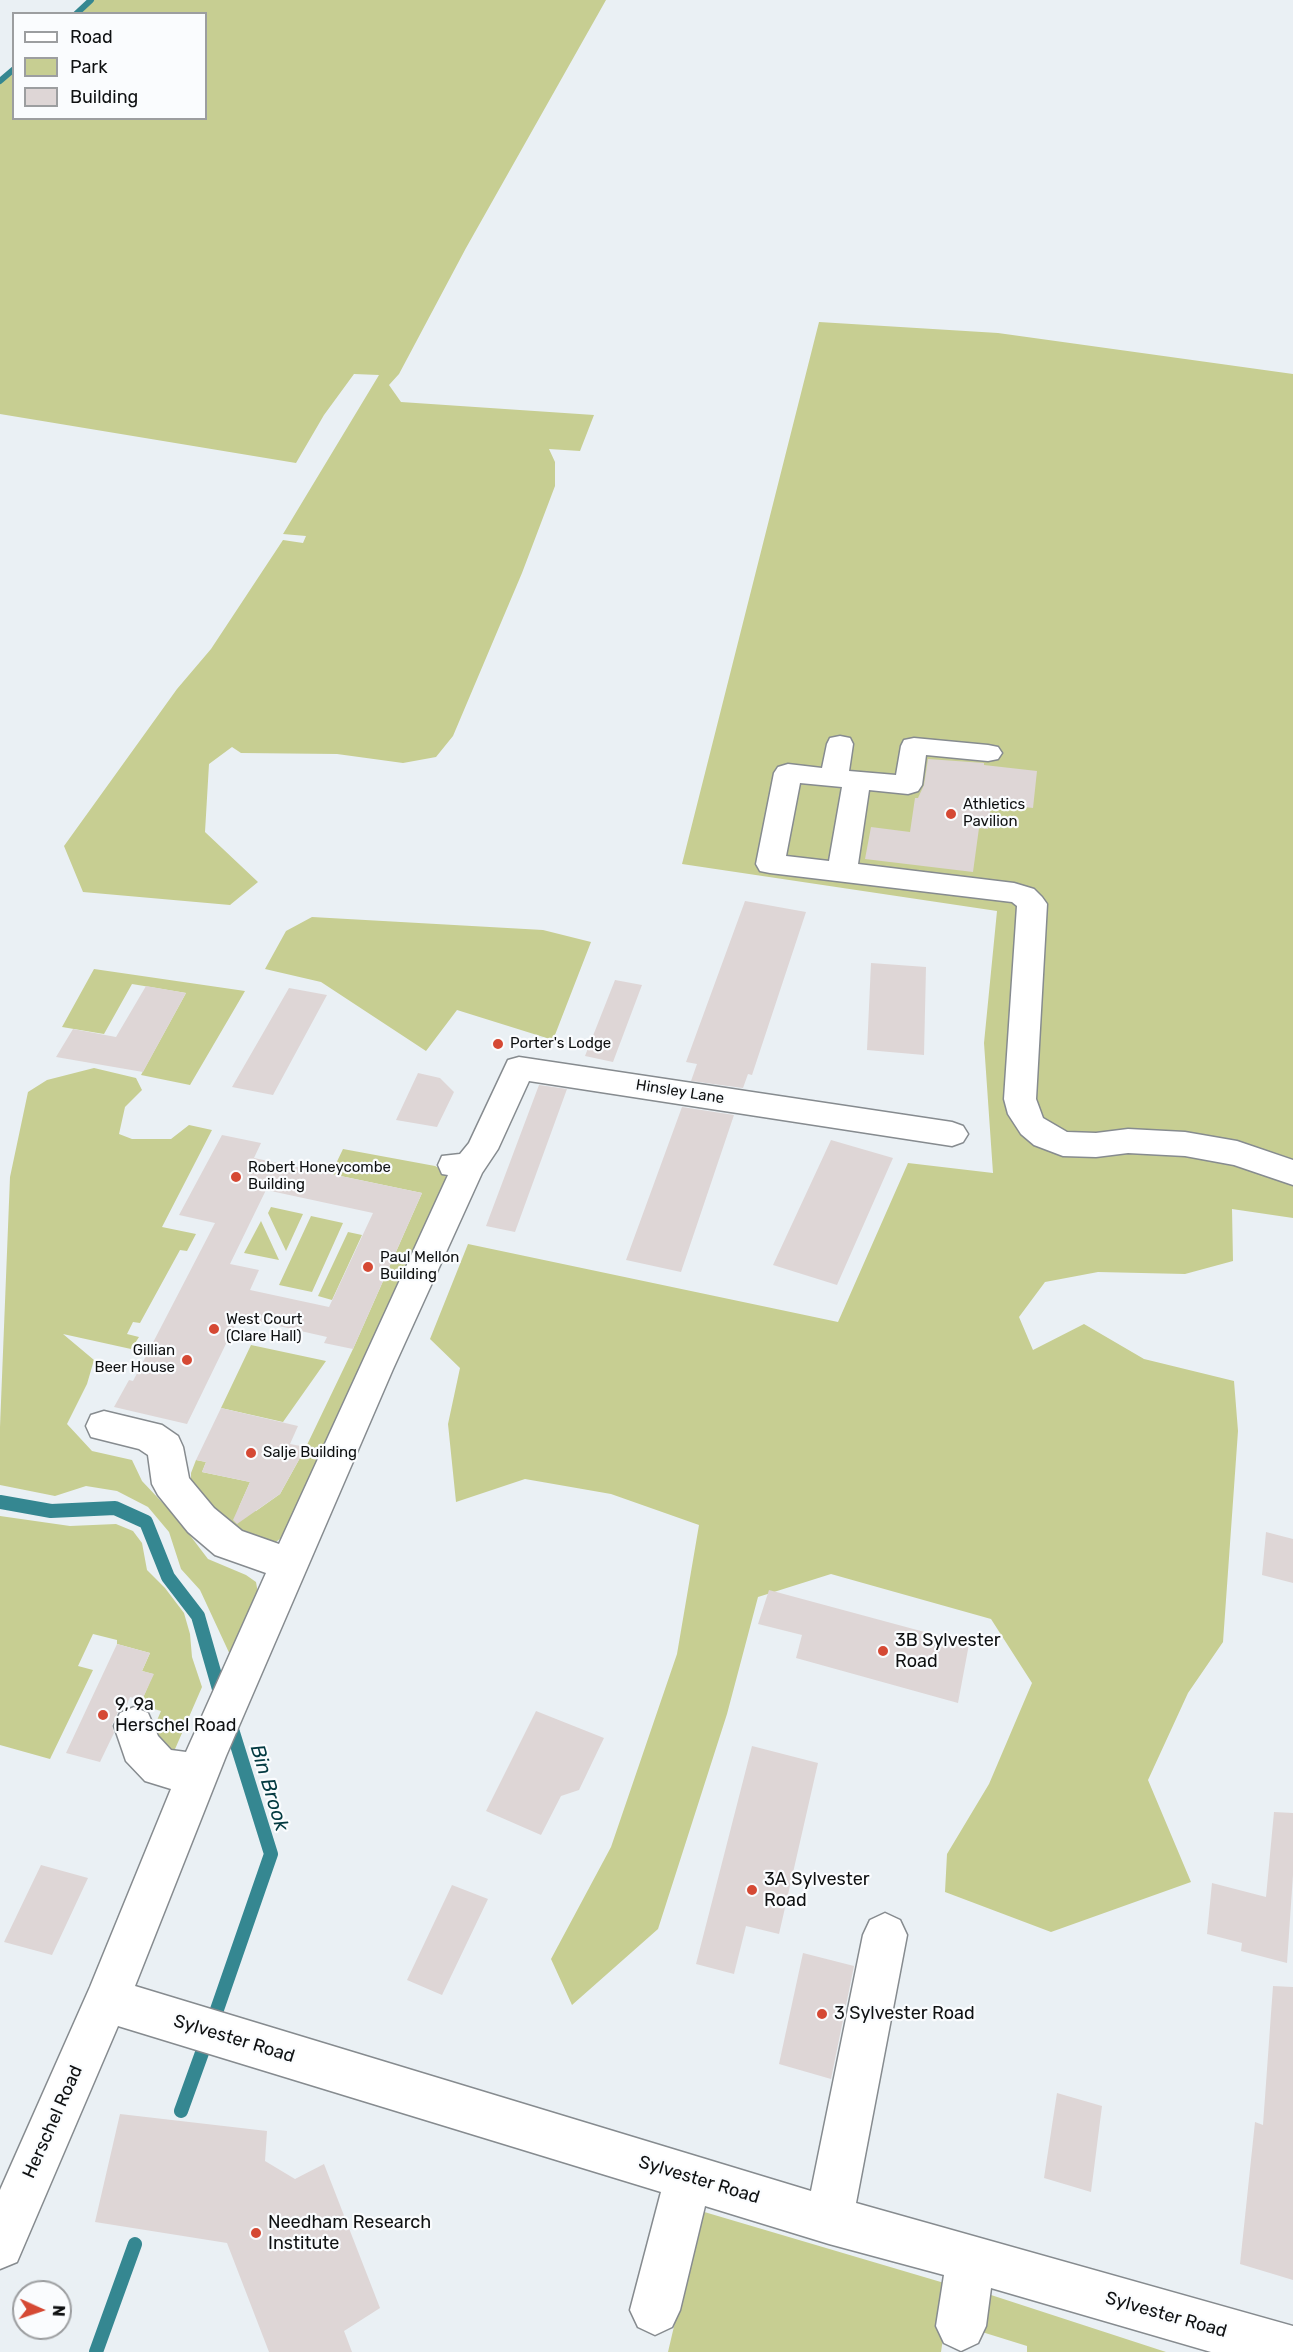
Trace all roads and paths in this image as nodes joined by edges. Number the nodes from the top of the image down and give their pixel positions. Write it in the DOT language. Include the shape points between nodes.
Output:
graph roads {
  1 [pos="840,744"];
  2 [pos="988,753"];
  3 [pos="845,779"];
  4 [pos="842,872"];
  5 [pos="952,1134"];
  6 [pos="461,1166"];
  7 [pos="1293,1173"];
  8 [pos="104,1426"];
  9 [pos="290,1565"];
  10 [pos="134,1726"];
  11 [pos="201,1765"];
  12 [pos="885,1935"];
  13 [pos="107,2000"];
  14 [pos="688,2177"];
  15 [pos="829,2220"];
  16 [pos="0,2245"];
  17 [pos="971,2259"];
  18 [pos="656,2310"];
  19 [pos="961,2326"];
  20 [pos="1293,2351"];
  1 -- 3 [label="street"];
  2 -- 3 [label="street" via="914,746 908,785"];
  3 -- 4 [label="street"];
  3 -- 4 [label="street" via="788,773 770,864"];
  4 -- 7 [label="street" via="1014,892 1032,904 1020,1099 1032,1126 1045,1136 1063,1144 1185,1144 1237,1153"];
  5 -- 6 [label="street, Hinsley Lane" via="519,1068 483,1149"];
  6 -- 9 [label="street, Herschel Road"];
  8 -- 9 [label="street" via="149,1436 165,1447 171,1484 201,1520 229,1543"];
  9 -- 11 [label="street, Herschel Road"];
  10 -- 11 [label="street" via="141,1747 159,1767"];
  11 -- 13 [label="street, Herschel Road"];
  12 -- 15 [label="street"];
  13 -- 14 [label="street, Sylvester Road"];
  13 -- 16 [label="street, Herschel Road"];
  14 -- 15 [label="street, Sylvester Road"];
  14 -- 18 [label="street"];
  15 -- 17 [label="street, Sylvester Road"];
  17 -- 19 [label="street"];
  17 -- 20 [label="street, Sylvester Road"];
}
